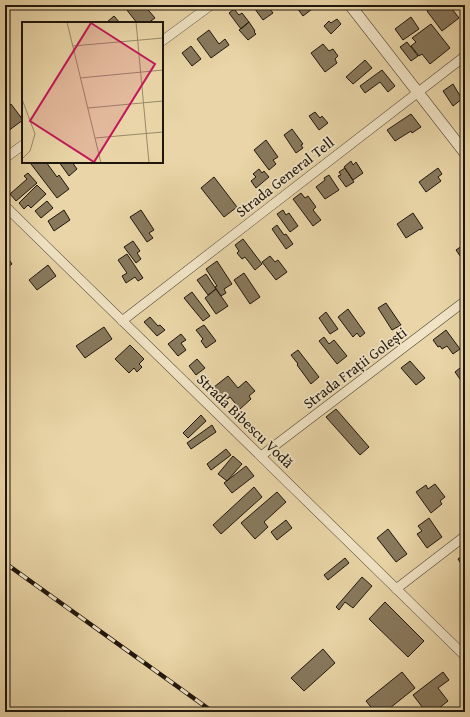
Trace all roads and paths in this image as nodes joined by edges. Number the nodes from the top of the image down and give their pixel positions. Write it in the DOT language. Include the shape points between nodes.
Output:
graph roads {
  1 [pos="211,5"];
  2 [pos="350,5"];
  3 [pos="163,40"];
  4 [pos="465,56"];
  5 [pos="419,91"];
  6 [pos="22,146"];
  7 [pos="465,153"];
  8 [pos="5,158"];
  9 [pos="5,206"];
  10 [pos="465,301"];
  11 [pos="122,321"];
  12 [pos="261,456"];
  13 [pos="465,536"];
  14 [pos="396,588"];
  15 [pos="465,656"];
  1 -- 3 [label="street"];
  2 -- 5 [label="street"];
  4 -- 5 [label="street, Strada General Tell"];
  5 -- 7 [label="street"];
  5 -- 11 [label="street, Strada General Tell"];
  6 -- 8 [label="street"];
  9 -- 11 [label="street, Strada Bibescu Vodă"];
  10 -- 12 [label="street, Strada Frații Golești"];
  11 -- 12 [label="street, Strada Bibescu Vodă"];
  12 -- 14 [label="street, Strada Bibescu Vodă"];
  13 -- 14 [label="street"];
  14 -- 15 [label="street, Strada Bibescu Vodă"];
}
